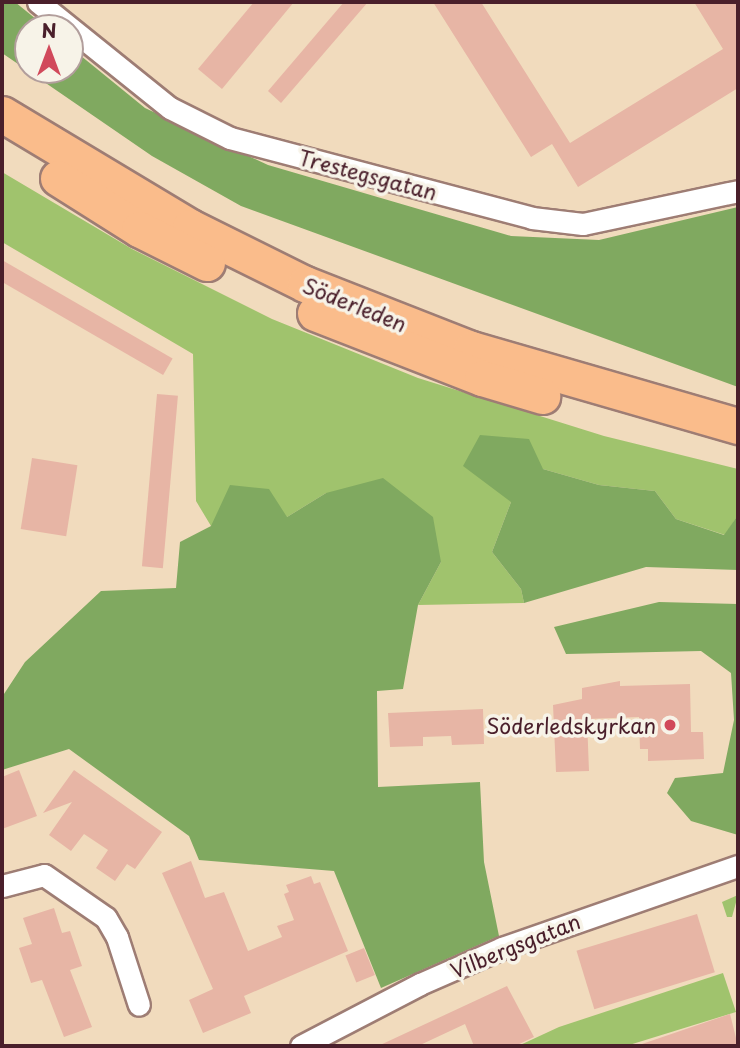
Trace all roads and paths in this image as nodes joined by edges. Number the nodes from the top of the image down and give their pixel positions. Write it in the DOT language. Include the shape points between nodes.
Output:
graph roads {
  1 [pos="38,2"];
  2 [pos="2,114"];
  3 [pos="2,143"];
  4 [pos="738,191"];
  5 [pos="738,426"];
  6 [pos="738,449"];
  7 [pos="738,866"];
  8 [pos="2,886"];
  9 [pos="139,1005"];
  10 [pos="301,1046"];
  1 -- 4 [label="street, Trestegsgatan" via="170,108 230,138 533,218 583,224"];
  2 -- 5 [label="highway, Söderleden" via="190,227 305,284 471,349"];
  3 -- 6 [label="highway, Söderleden" via="139,229 361,334 482,378"];
  7 -- 10 [label="street, Vilbergsgatan" via="502,948 420,984"];
  8 -- 9 [label="street" via="44,875 106,918 117,937"];
}
